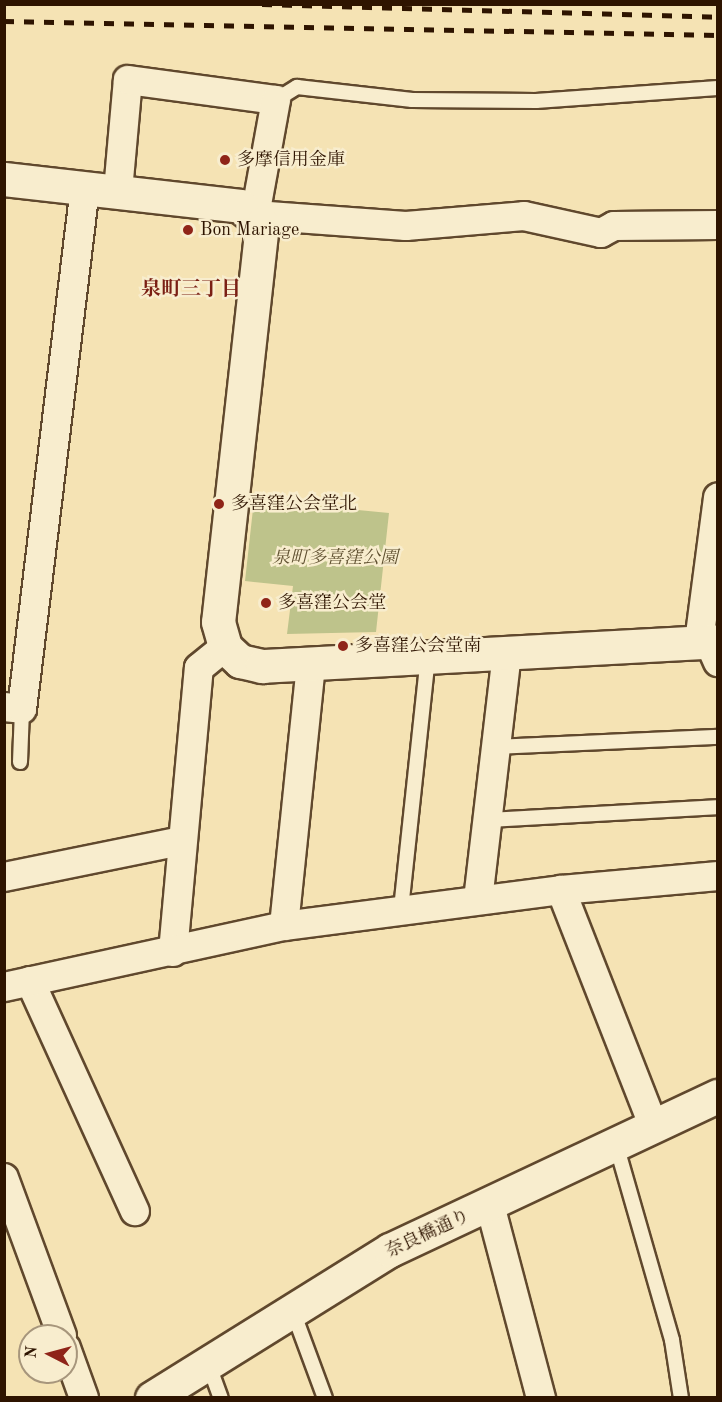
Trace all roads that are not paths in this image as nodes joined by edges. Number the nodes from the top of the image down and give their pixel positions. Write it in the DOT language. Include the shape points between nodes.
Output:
graph roads {
  1 [pos="717,88"];
  2 [pos="276,100"];
  3 [pos="4,179"];
  4 [pos="85,188"];
  5 [pos="118,191"];
  6 [pos="255,215"];
  7 [pos="717,225"];
  8 [pos="717,497"];
  9 [pos="225,647"];
  10 [pos="711,647"];
  11 [pos="507,652"];
  12 [pos="428,657"];
  13 [pos="311,664"];
  14 [pos="13,708"];
  15 [pos="717,737"];
  16 [pos="496,747"];
  17 [pos="20,762"];
  18 [pos="717,807"];
  19 [pos="487,820"];
  20 [pos="181,840"];
  21 [pos="717,876"];
  22 [pos="4,877"];
  23 [pos="561,890"];
  24 [pos="478,900"];
  25 [pos="401,909"];
  26 [pos="284,926"];
  27 [pos="172,952"];
  28 [pos="17,984"];
  29 [pos="717,1096"];
  30 [pos="654,1127"];
  31 [pos="617,1148"];
  32 [pos="4,1178"];
  33 [pos="490,1205"];
  34 [pos="135,1211"];
  35 [pos="291,1307"];
  36 [pos="58,1324"];
  37 [pos="208,1361"];
  38 [pos="78,1381"];
  39 [pos="84,1398"];
  40 [pos="152,1398"];
  41 [pos="221,1398"];
  42 [pos="325,1398"];
  43 [pos="541,1398"];
  44 [pos="681,1398"];
  1 -- 2 [label="lane" via="536,101 412,100 297,87"];
  2 -- 5 [label="street" via="128,80"];
  2 -- 6 [label="street"];
  3 -- 4 [label="street"];
  4 -- 5 [label="street"];
  4 -- 14 [label="street"];
  5 -- 6 [label="street" via="240,206"];
  6 -- 7 [label="street" via="406,226 524,216 601,233 614,226"];
  6 -- 9 [label="street" via="264,237 218,622"];
  8 -- 10 [label="street"];
  9 -- 13 [label="street" via="240,661 262,666"];
  9 -- 20 [label="street" via="199,668"];
  10 -- 11 [label="street"];
  11 -- 12 [label="street"];
  11 -- 16 [label="street"];
  12 -- 13 [label="street"];
  12 -- 25 [label="lane"];
  13 -- 26 [label="street"];
  14 -- 17 [label="lane"];
  15 -- 16 [label="lane"];
  16 -- 19 [label="street"];
  18 -- 19 [label="lane"];
  19 -- 24 [label="street"];
  20 -- 22 [label="street"];
  20 -- 27 [label="street"];
  21 -- 23 [label="street"];
  23 -- 24 [label="street"];
  23 -- 30 [label="street"];
  24 -- 25 [label="street"];
  25 -- 26 [label="street"];
  26 -- 27 [label="street"];
  27 -- 28 [label="street"];
  28 -- 34 [label="street"];
  29 -- 30 [label="street, 奈良橋通り"];
  30 -- 31 [label="street, 奈良橋通り"];
  31 -- 33 [label="street, 奈良橋通り"];
  31 -- 44 [label="lane" via="672,1340"];
  32 -- 36 [label="street"];
  33 -- 35 [label="street, 奈良橋通り" via="390,1250"];
  33 -- 43 [label="street"];
  35 -- 37 [label="street, 奈良橋通り"];
  35 -- 42 [label="lane"];
  37 -- 40 [label="street, 奈良橋通り"];
  37 -- 41 [label="lane"];
  38 -- 39 [label="street"];
}
